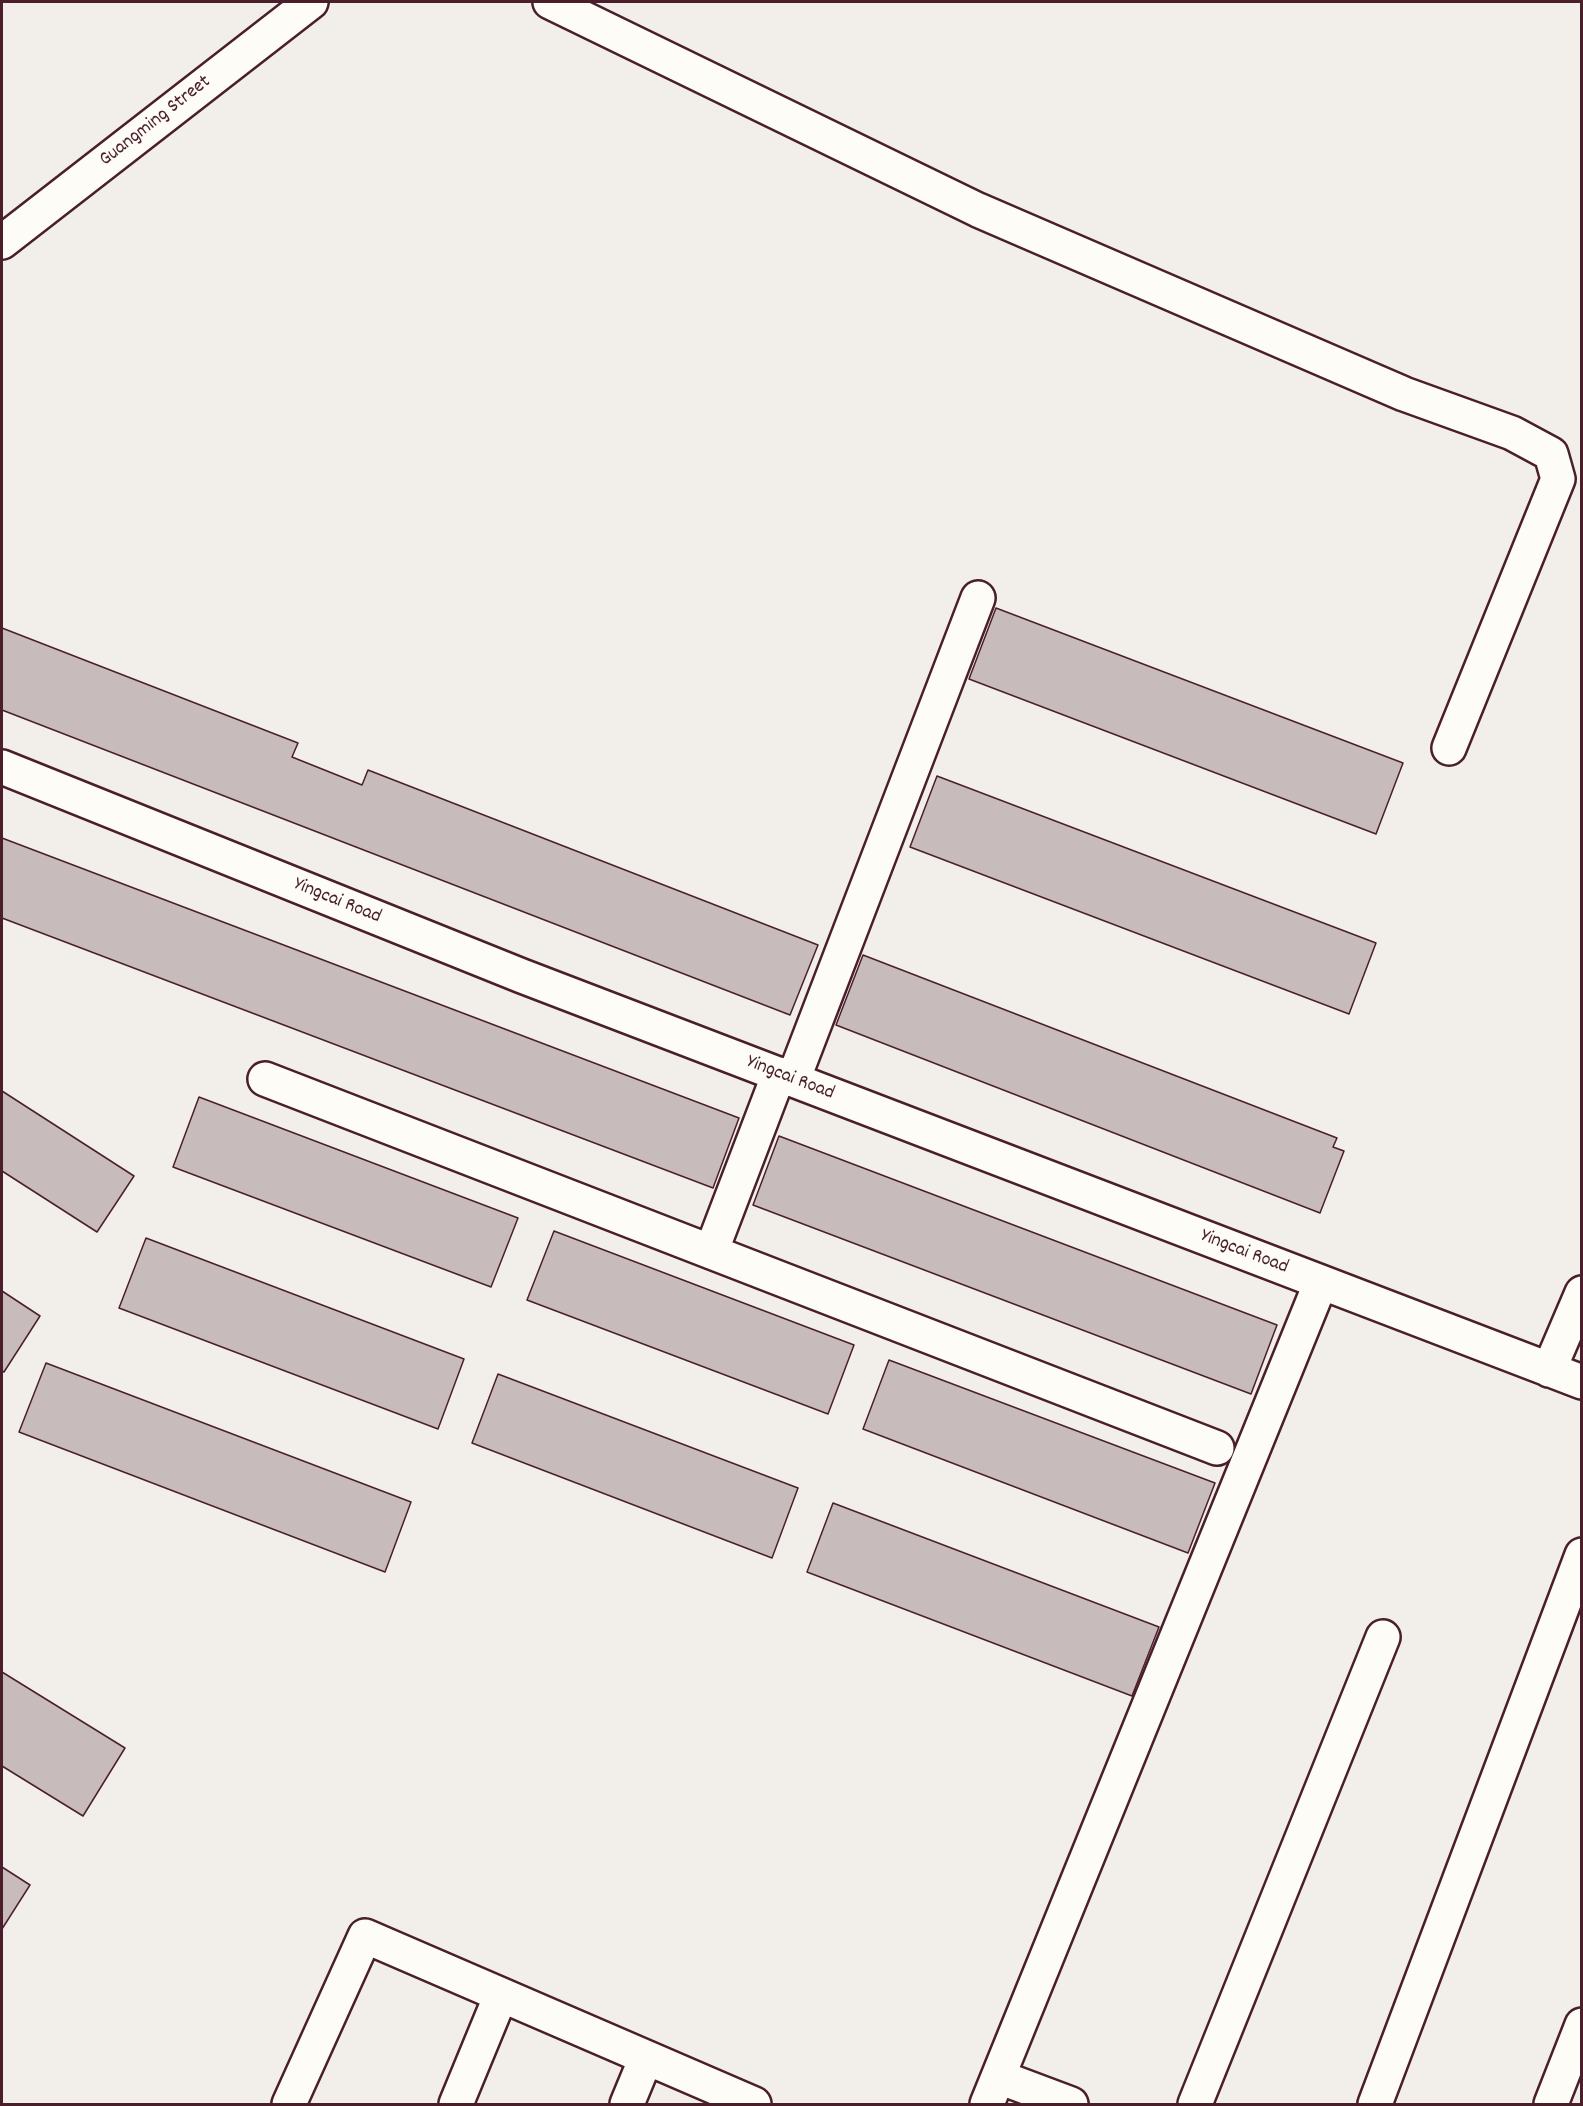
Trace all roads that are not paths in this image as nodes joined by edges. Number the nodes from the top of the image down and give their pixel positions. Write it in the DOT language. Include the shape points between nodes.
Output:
graph roads {
  1 [pos="310,2"];
  2 [pos="550,2"];
  3 [pos="2,242"];
  4 [pos="978,598"];
  5 [pos="1449,748"];
  6 [pos="2,767"];
  7 [pos="786,1077"];
  8 [pos="265,1079"];
  9 [pos="711,1252"];
  10 [pos="1320,1282"];
  11 [pos="1581,1293"];
  12 [pos="1550,1370"];
  13 [pos="1581,1382"];
  14 [pos="1217,1448"];
  15 [pos="1581,1555"];
  16 [pos="1383,1637"];
  17 [pos="501,1995"];
  18 [pos="1581,2025"];
  19 [pos="646,2058"];
  20 [pos="993,2091"];
  21 [pos="289,2104"];
  22 [pos="456,2104"];
  23 [pos="627,2104"];
  24 [pos="754,2104"];
  25 [pos="1071,2104"];
  26 [pos="1195,2104"];
  27 [pos="1375,2104"];
  28 [pos="1551,2104"];
  1 -- 3 [label="street, Guangming Street"];
  2 -- 5 [label="street" via="978,210 1404,394 1512,433 1551,454 1558,479"];
  4 -- 7 [label="street"];
  6 -- 7 [label="street, Yingcai Road" via="522,976"];
  7 -- 9 [label="street"];
  7 -- 10 [label="street, Yingcai Road"];
  8 -- 9 [label="street"];
  9 -- 14 [label="street"];
  10 -- 12 [label="street, Yingcai Road"];
  10 -- 20 [label="street"];
  11 -- 12 [label="street"];
  12 -- 13 [label="street, Yingcai Road"];
  15 -- 27 [label="street"];
  16 -- 26 [label="street"];
  17 -- 19 [label="street"];
  17 -- 21 [label="street" via="365,1936"];
  17 -- 22 [label="street"];
  18 -- 28 [label="street"];
  19 -- 23 [label="street"];
  19 -- 24 [label="street"];
  20 -- 25 [label="street"];
}
